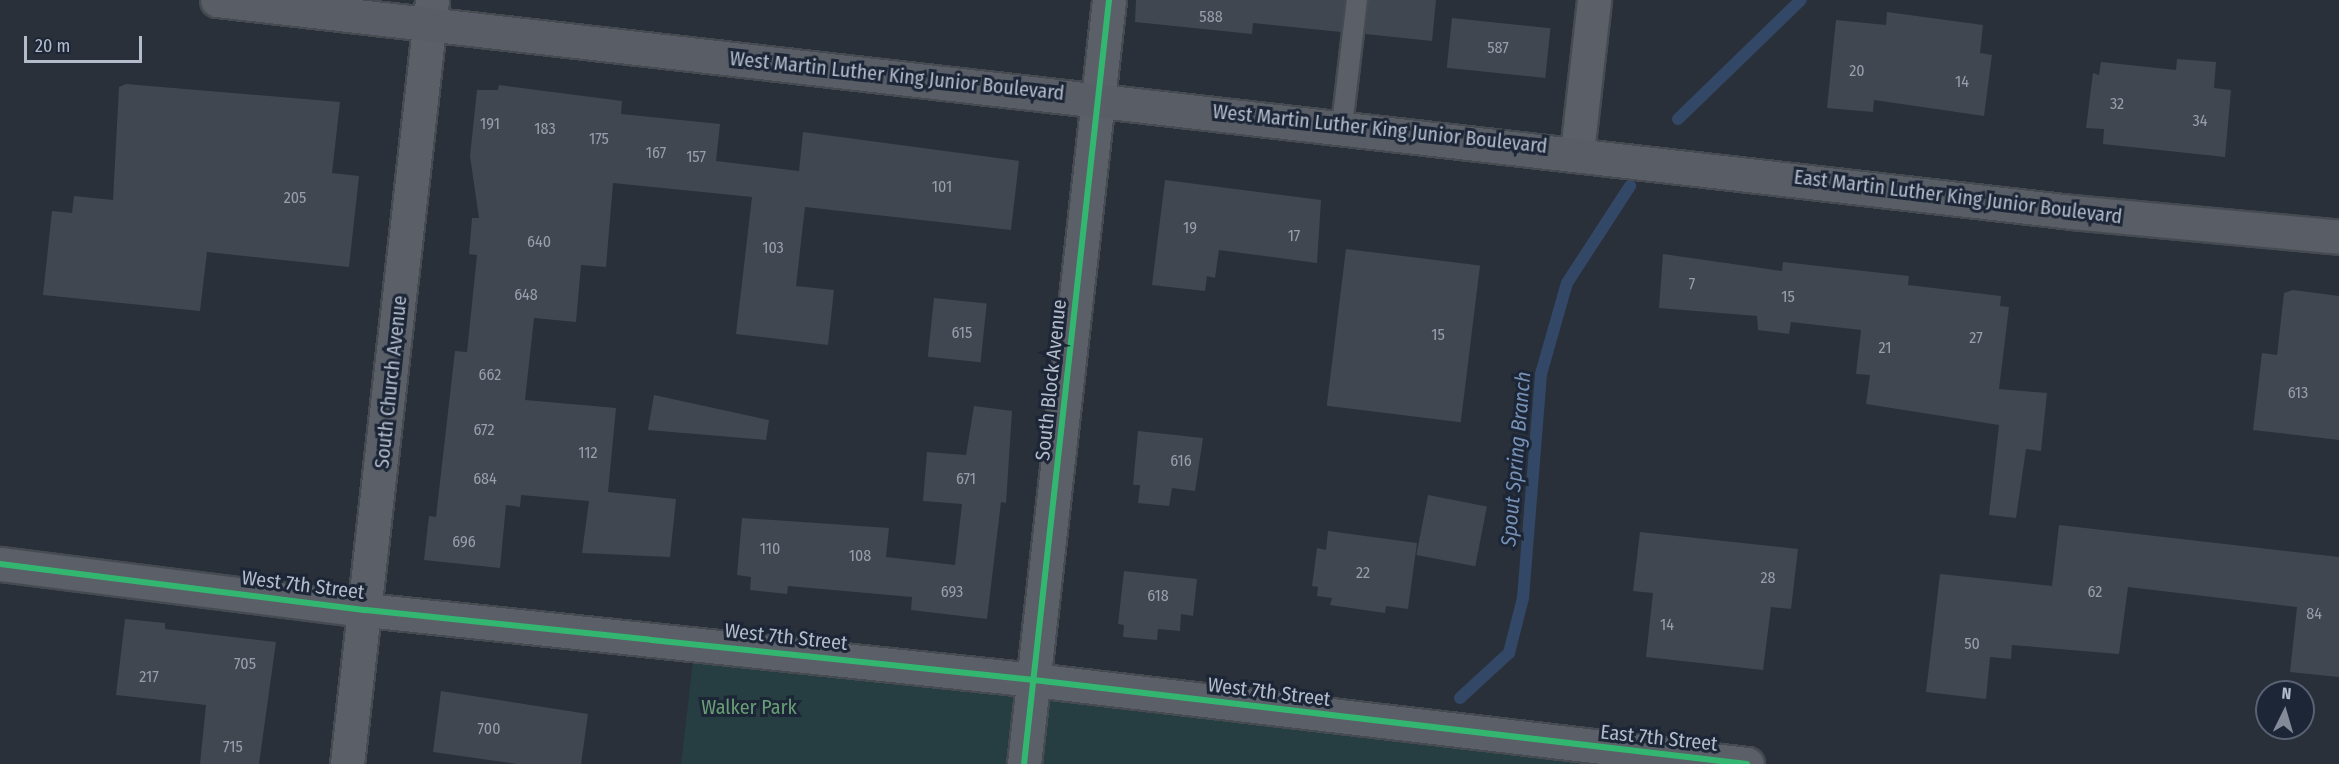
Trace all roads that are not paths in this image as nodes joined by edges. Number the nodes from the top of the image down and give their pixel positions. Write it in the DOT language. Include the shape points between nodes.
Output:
graph roads {
  1 [pos="217,0"];
  2 [pos="1109,0"];
  3 [pos="1357,0"];
  4 [pos="1594,0"];
  5 [pos="431,13"];
  6 [pos="1099,98"];
  7 [pos="1342,125"];
  8 [pos="1577,152"];
  9 [pos="2339,237"];
  10 [pos="0,564"];
  11 [pos="366,610"];
  12 [pos="1034,680"];
  13 [pos="1568,745"];
  14 [pos="347,764"];
  15 [pos="1024,764"];
  16 [pos="1747,764"];
  1 -- 5 [label="main road, West Martin Luther King Junior Boulevard"];
  2 -- 6 [label="street, South Block Avenue"];
  3 -- 7 [label="lane"];
  4 -- 8 [label="street"];
  5 -- 6 [label="main road, West Martin Luther King Junior Boulevard"];
  5 -- 11 [label="street, South Church Avenue"];
  6 -- 7 [label="main road, West Martin Luther King Junior Boulevard"];
  6 -- 12 [label="street, South Block Avenue"];
  7 -- 8 [label="main road, West Martin Luther King Junior Boulevard"];
  8 -- 9 [label="main road, East Martin Luther King Junior Boulevard" via="2072,212"];
  10 -- 11 [label="street, West 7th Street"];
  11 -- 12 [label="street, West 7th Street"];
  11 -- 14 [label="street, South Church Avenue"];
  12 -- 13 [label="street, West 7th Street"];
  12 -- 15 [label="street, South Block Avenue"];
  13 -- 16 [label="street, East 7th Street"];
}
